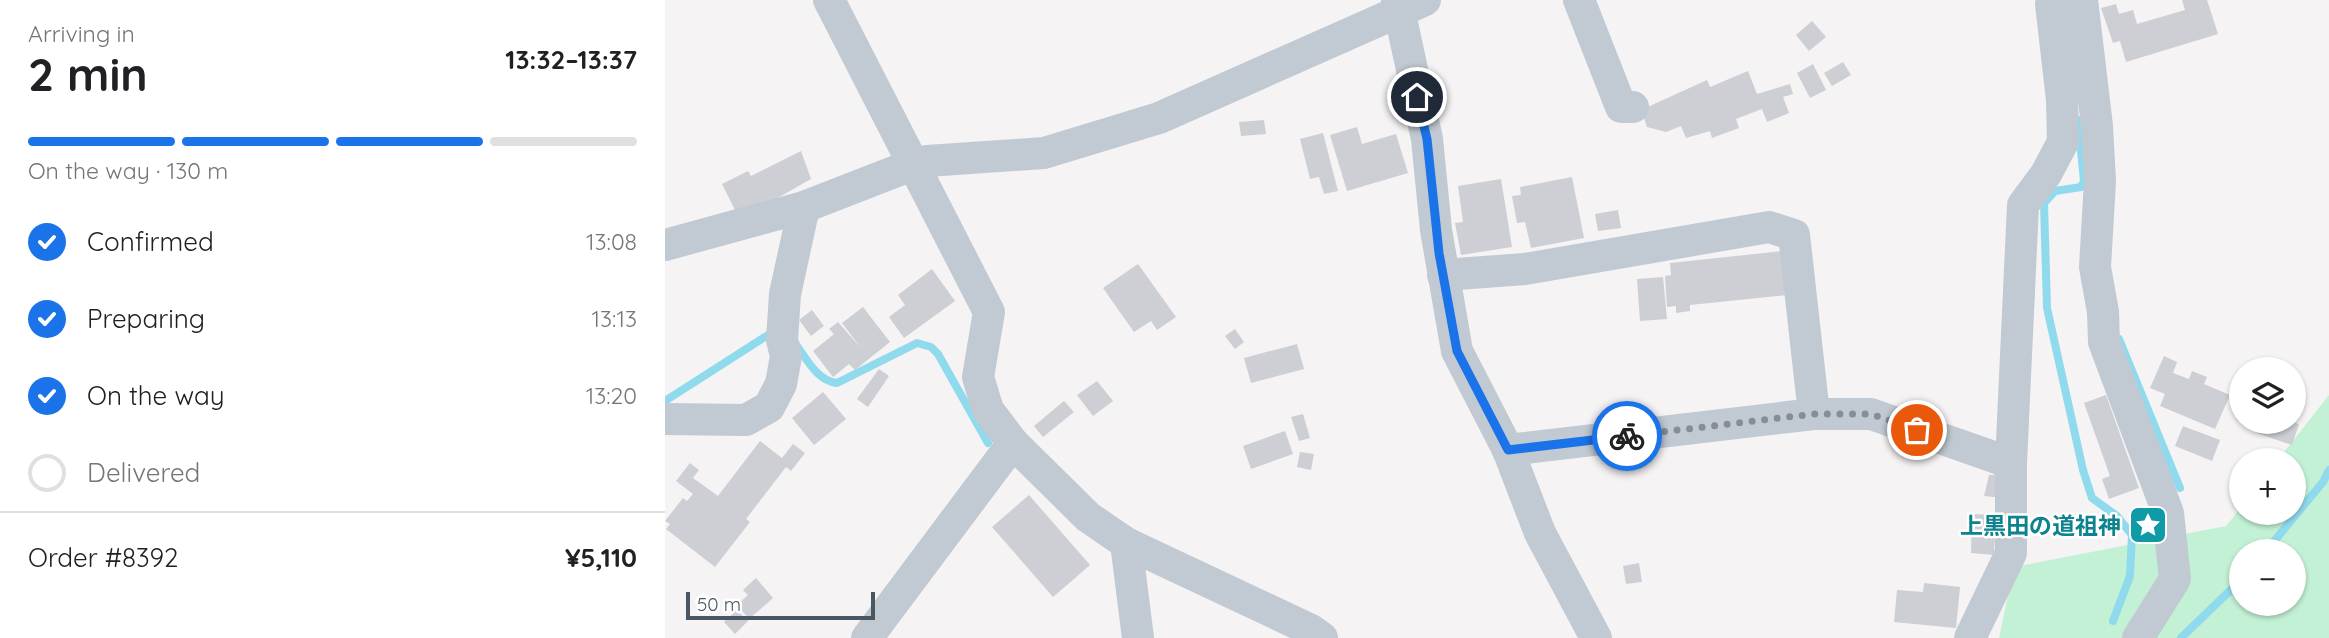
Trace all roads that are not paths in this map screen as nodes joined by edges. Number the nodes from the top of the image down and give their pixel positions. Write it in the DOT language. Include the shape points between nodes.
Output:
graph roads {
  1 [pos="829,0"];
  2 [pos="1579,0"];
  3 [pos="2053,0"];
  4 [pos="2082,0"];
  5 [pos="1407,4"];
  6 [pos="1633,107"];
  7 [pos="912,165"];
  8 [pos="804,207"];
  9 [pos="665,246"];
  10 [pos="1443,275"];
  11 [pos="1814,414"];
  12 [pos="665,419"];
  13 [pos="1013,443"];
  14 [pos="1508,450"];
  15 [pos="2011,463"];
  16 [pos="1126,543"];
  17 [pos="867,638"];
  18 [pos="1138,638"];
  19 [pos="1322,638"];
  20 [pos="1596,638"];
  21 [pos="1970,638"];
  22 [pos="2137,638"];
  1 -- 7 [label="street"];
  2 -- 6 [label="street" via="1621,107"];
  3 -- 15 [label="street" via="2063,142 2023,205"];
  4 -- 22 [label="street" via="2097,126 2100,181 2095,267 2104,342 2168,513 2175,579"];
  5 -- 7 [label="street" via="1159,118 1044,153"];
  5 -- 10 [label="street"];
  7 -- 8 [label="street"];
  7 -- 13 [label="street" via="989,312 978,377 988,410"];
  8 -- 9 [label="street"];
  8 -- 12 [label="street" via="785,294 782,340 786,356 781,384 769,407 746,420"];
  10 -- 11 [label="street" via="1525,269 1769,226 1794,236"];
  10 -- 14 [label="street" via="1457,351"];
  11 -- 14 [label="street"];
  11 -- 15 [label="street" via="1871,414"];
  13 -- 16 [label="street" via="1088,517"];
  13 -- 17 [label="street"];
  14 -- 20 [label="street" via="1540,533"];
  15 -- 21 [label="street" via="2011,553"];
  16 -- 18 [label="street"];
  16 -- 19 [label="street"];
}
